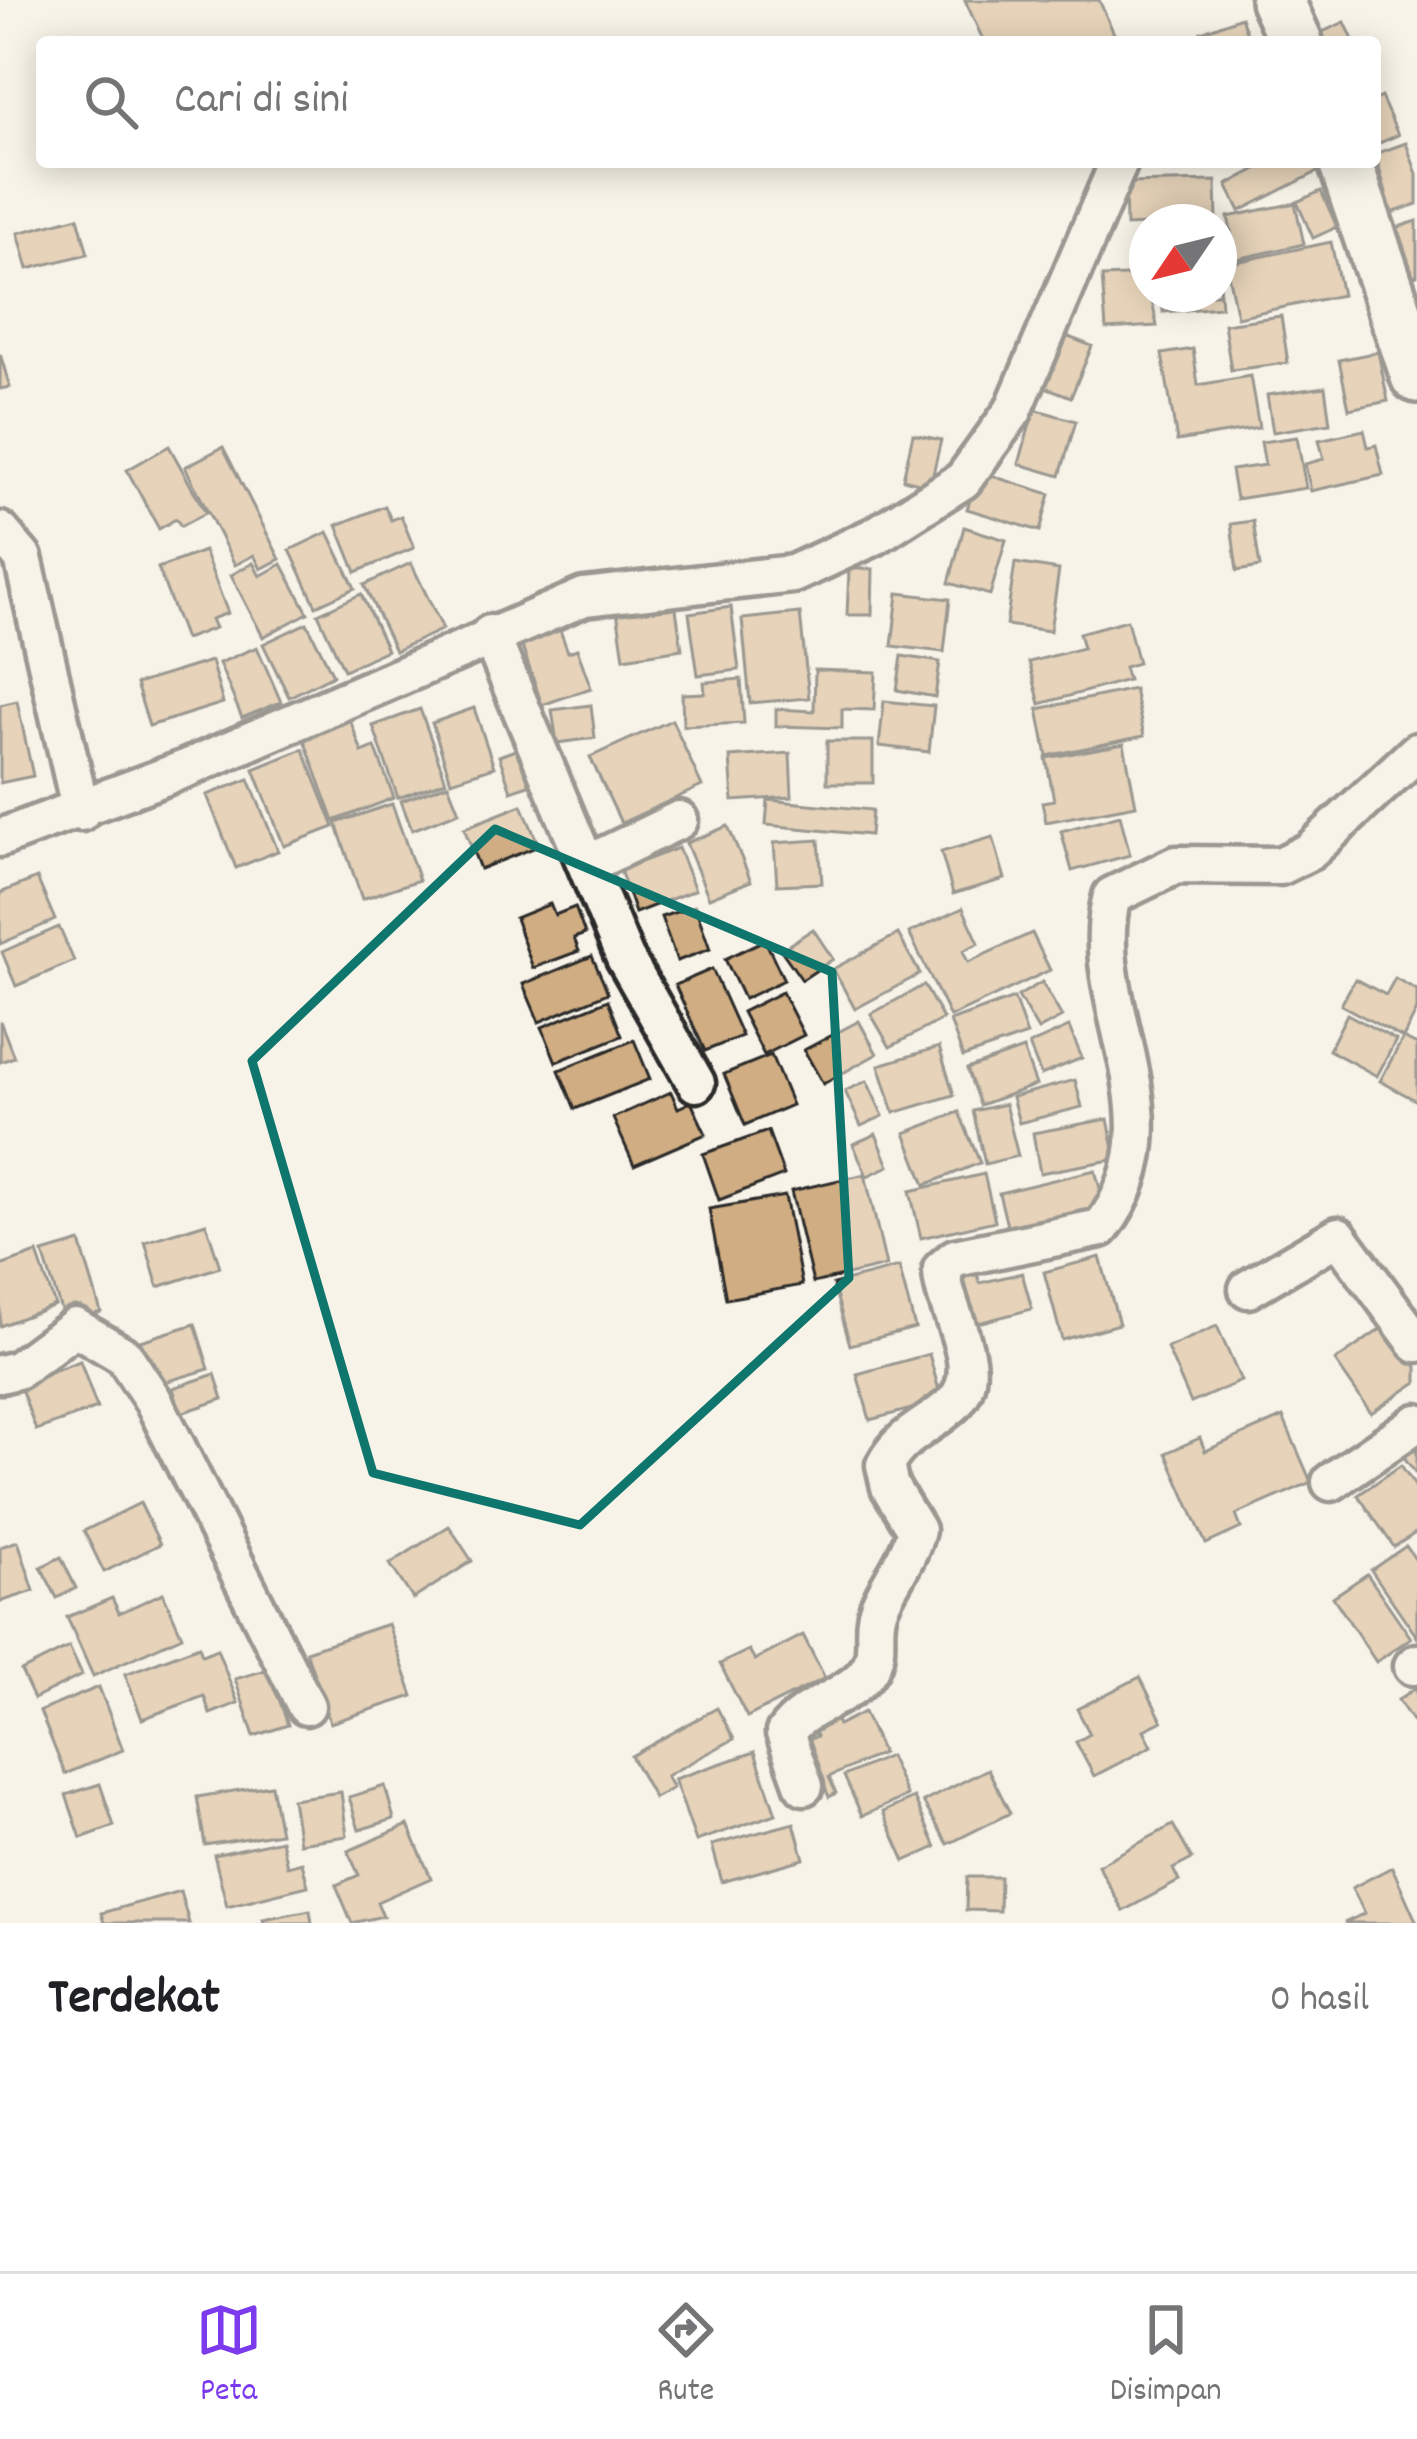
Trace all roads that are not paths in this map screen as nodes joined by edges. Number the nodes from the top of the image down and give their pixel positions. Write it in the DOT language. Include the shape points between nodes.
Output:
graph roads {
  1 [pos="1116,168"];
  2 [pos="1347,168"];
  3 [pos="1417,376"];
  4 [pos="0,531"];
  5 [pos="490,634"];
  6 [pos="1417,752"];
  7 [pos="81,812"];
  8 [pos="679,820"];
  9 [pos="0,838"];
  10 [pos="590,863"];
  11 [pos="696,1083"];
  12 [pos="1247,1289"];
  13 [pos="1417,1343"];
  14 [pos="0,1374"];
  15 [pos="1417,1423"];
  16 [pos="1331,1482"];
  17 [pos="306,1706"];
  18 [pos="804,1786"];
  1 -- 5 [label="street" via="1013,411 963,480 875,536 793,574 584,598"];
  2 -- 3 [label="street"];
  4 -- 7 [label="street" via="23,558"];
  5 -- 7 [label="street"];
  5 -- 10 [label="street"];
  6 -- 18 [label="street" via="1310,851 1280,866 1176,866 1112,896 1103,929 1132,1066 1129,1184 1101,1228 955,1258 942,1269 966,1374 956,1401 906,1435 885,1465 916,1530 877,1611 878,1654 863,1678 785,1733"];
  7 -- 9 [label="street"];
  8 -- 10 [label="street"];
  10 -- 11 [label="street" via="645,1001"];
  12 -- 13 [label="street" via="1338,1236"];
  14 -- 17 [label="street" via="75,1328 124,1356"];
  15 -- 16 [label="street"];
}
